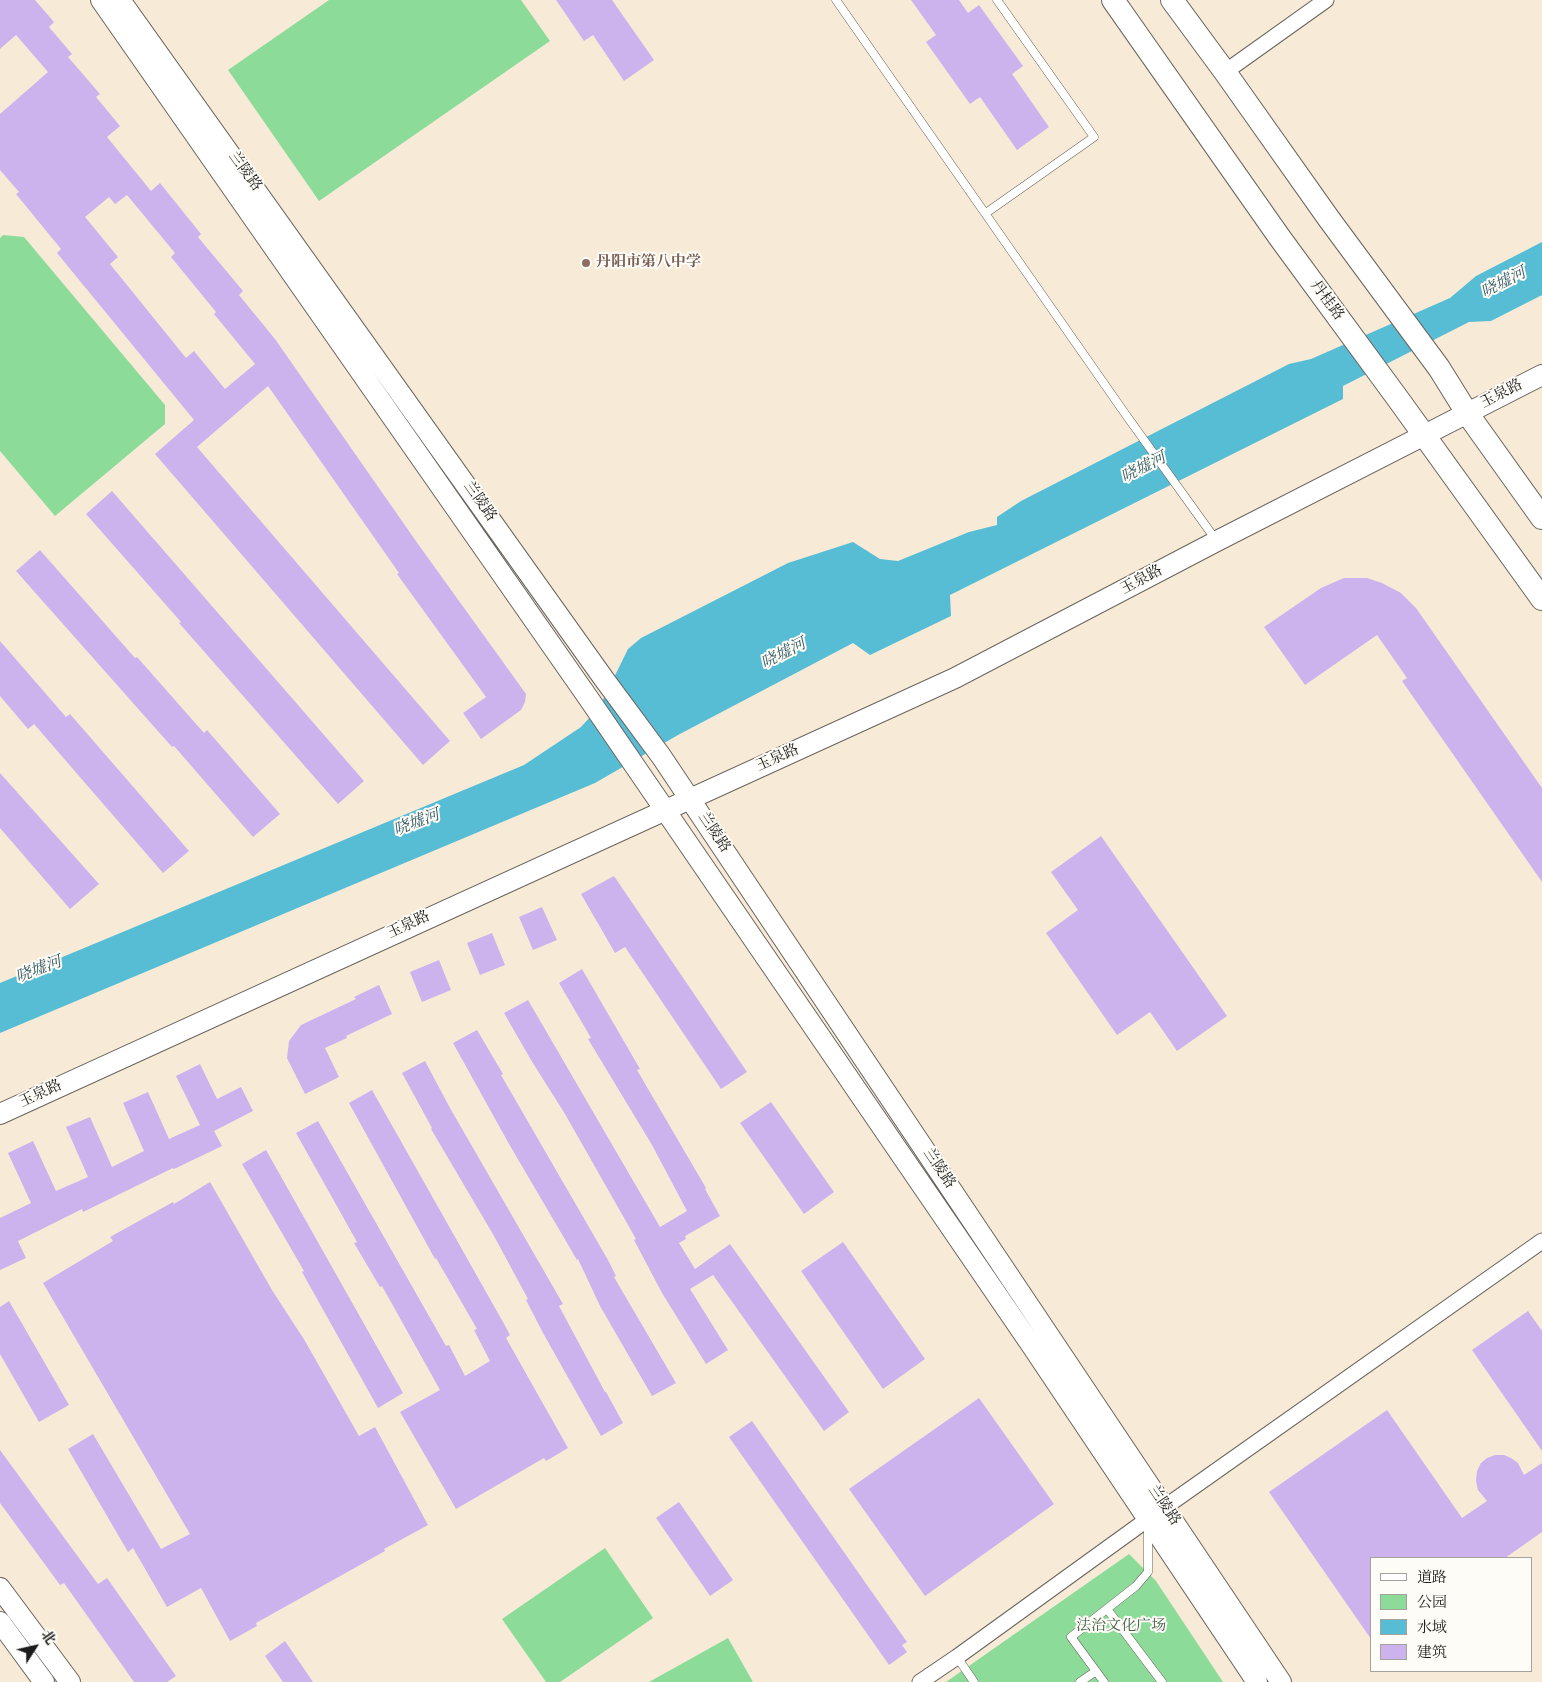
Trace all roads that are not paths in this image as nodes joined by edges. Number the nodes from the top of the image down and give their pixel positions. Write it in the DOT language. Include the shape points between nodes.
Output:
graph roads {
  1 [pos="101,0"];
  2 [pos="120,0"];
  3 [pos="836,0"];
  4 [pos="997,0"];
  5 [pos="1113,0"];
  6 [pos="1172,0"];
  7 [pos="1326,0"];
  8 [pos="1225,72"];
  9 [pos="986,213"];
  10 [pos="1542,375"];
  11 [pos="1467,413"];
  12 [pos="1423,436"];
  13 [pos="1542,518"];
  14 [pos="1217,541"];
  15 [pos="1542,599"];
  16 [pos="690,799"];
  17 [pos="666,810"];
  18 [pos="0,1114"];
  19 [pos="1542,1241"];
  20 [pos="1164,1508"];
  21 [pos="1148,1519"];
  22 [pos="0,1588"];
  23 [pos="1107,1609"];
  24 [pos="0,1622"];
  25 [pos="958,1657"];
  26 [pos="1096,1671"];
  27 [pos="44,1682"];
  28 [pos="70,1682"];
  29 [pos="920,1682"];
  30 [pos="974,1682"];
  31 [pos="1080,1682"];
  32 [pos="1104,1682"];
  33 [pos="1162,1682"];
  34 [pos="1257,1682"];
  35 [pos="1281,1682"];
  1 -- 17 [label="street, 兰陵路"];
  2 -- 16 [label="street, 兰陵路"];
  3 -- 9 [label="lane"];
  4 -- 9 [label="lane" via="1094,137"];
  5 -- 12 [label="main road, 丹桂路"];
  6 -- 8 [label="main road"];
  7 -- 8 [label="street"];
  8 -- 11 [label="main road" via="1439,368"];
  9 -- 14 [label="lane"];
  10 -- 11 [label="street, 玉泉路"];
  11 -- 12 [label="street, 玉泉路"];
  11 -- 13 [label="main road"];
  12 -- 14 [label="street, 玉泉路"];
  12 -- 15 [label="main road, 丹桂路"];
  14 -- 16 [label="street, 玉泉路" via="956,678"];
  16 -- 17 [label="street, 玉泉路"];
  16 -- 20 [label="street, 兰陵路"];
  17 -- 18 [label="street, 玉泉路"];
  17 -- 21 [label="street, 兰陵路"];
  19 -- 20 [label="street"];
  20 -- 21 [label="street"];
  20 -- 35 [label="street, 兰陵路"];
  21 -- 23 [label="lane" via="1148,1572"];
  21 -- 25 [label="street"];
  21 -- 34 [label="street, 兰陵路"];
  22 -- 28 [label="street"];
  23 -- 26 [label="lane" via="1071,1637"];
  23 -- 33 [label="lane"];
  24 -- 27 [label="street"];
  25 -- 29 [label="street"];
  25 -- 30 [label="lane"];
  26 -- 31 [label="lane"];
  26 -- 32 [label="lane"];
}
